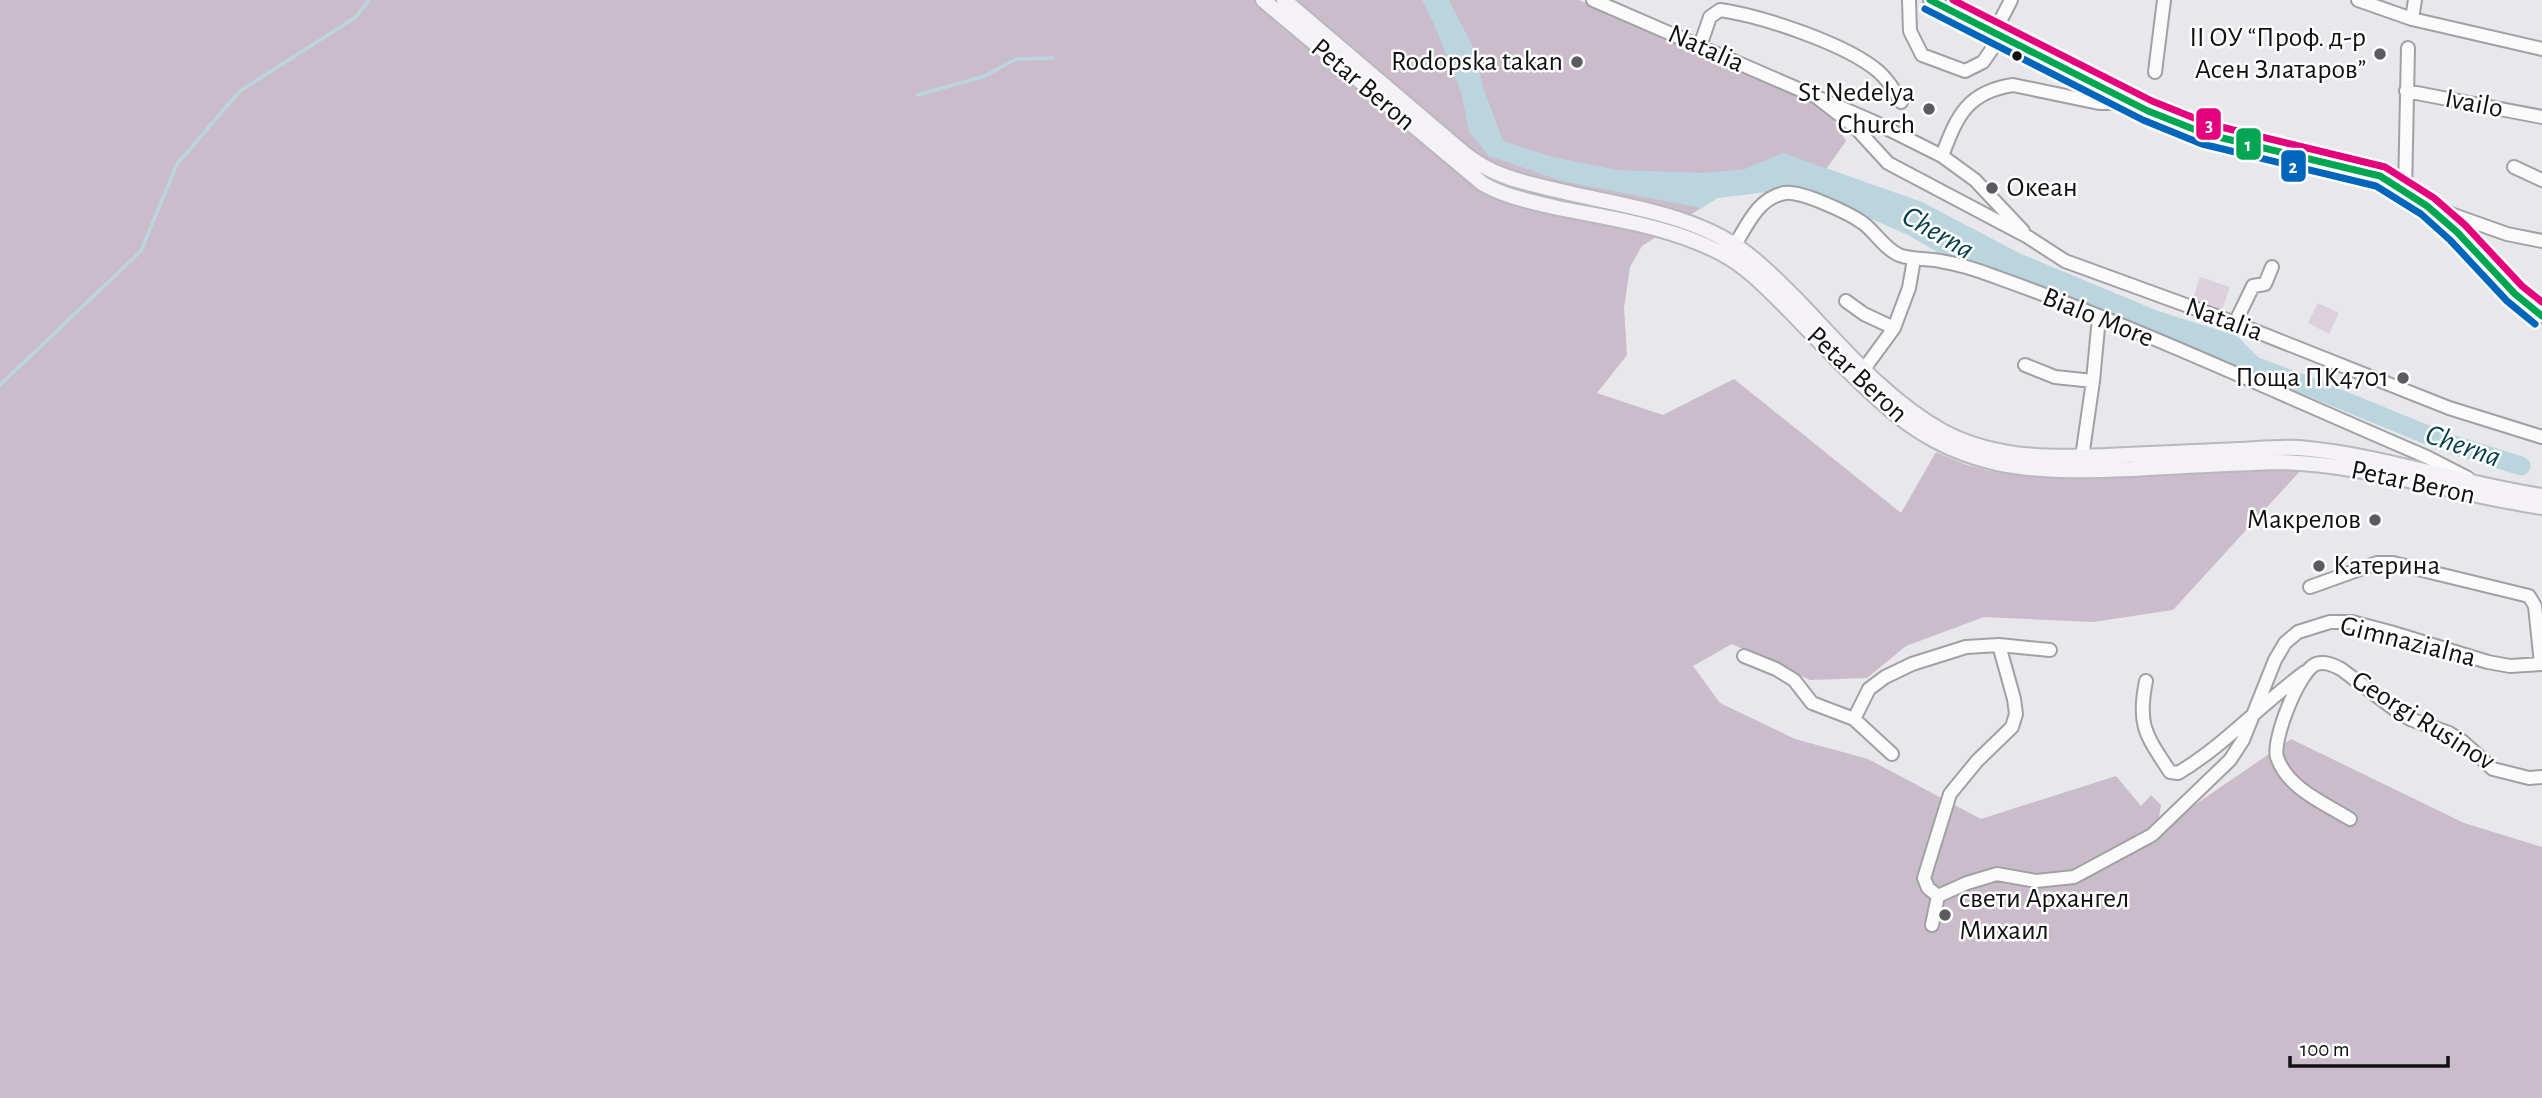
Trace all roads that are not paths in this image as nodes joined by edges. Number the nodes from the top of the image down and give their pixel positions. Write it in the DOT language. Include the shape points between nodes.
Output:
graph roads {
  1 [pos="1263,0"];
  2 [pos="1284,0"];
  3 [pos="1593,0"];
  4 [pos="1909,0"];
  5 [pos="1930,0"];
  6 [pos="2011,0"];
  7 [pos="2164,0"];
  8 [pos="2358,0"];
  9 [pos="2415,0"];
  10 [pos="2412,19"];
  11 [pos="1998,34"];
  12 [pos="1700,46"];
  13 [pos="2408,48"];
  14 [pos="2542,50"];
  15 [pos="2155,72"];
  16 [pos="2406,91"];
  17 [pos="1819,99"];
  18 [pos="1901,102"];
  19 [pos="2134,103"];
  20 [pos="2542,117"];
  21 [pos="1942,156"];
  22 [pos="2514,167"];
  23 [pos="2542,180"];
  24 [pos="2405,192"];
  25 [pos="2427,206"];
  26 [pos="2028,237"];
  27 [pos="2542,241"];
  28 [pos="1735,245"];
  29 [pos="1913,259"];
  30 [pos="2272,267"];
  31 [pos="1846,301"];
  32 [pos="2542,316"];
  33 [pos="2099,317"];
  34 [pos="2235,323"];
  35 [pos="1894,328"];
  36 [pos="2025,365"];
  37 [pos="1864,369"];
  38 [pos="2093,381"];
  39 [pos="2542,437"];
  40 [pos="2082,457"];
  41 [pos="2369,465"];
  42 [pos="2481,485"];
  43 [pos="2542,496"];
  44 [pos="2542,507"];
  45 [pos="2310,587"];
  46 [pos="1999,645"];
  47 [pos="2050,650"];
  48 [pos="1744,656"];
  49 [pos="2541,664"];
  50 [pos="2307,670"];
  51 [pos="2146,681"];
  52 [pos="2254,713"];
  53 [pos="1854,719"];
  54 [pos="1892,754"];
  55 [pos="2542,777"];
  56 [pos="2350,819"];
  57 [pos="1938,896"];
  58 [pos="1932,925"];
  1 -- 41 [label="main road, Petar Beron" via="1489,188 1667,232 1730,258 1890,410 1964,454 2001,466 2044,471 2292,462"];
  2 -- 28 [label="main road, Petar Beron" via="1489,171 1670,217"];
  3 -- 12 [label="street, Natalia"];
  4 -- 11 [label="street" via="1910,31 1922,55 1965,71 1983,62"];
  5 -- 11 [label="street"];
  6 -- 11 [label="street"];
  7 -- 15 [label="street"];
  8 -- 10 [label="street"];
  9 -- 10 [label="street"];
  10 -- 14 [label="street"];
  11 -- 19 [label="street"];
  12 -- 17 [label="street, Natalia"];
  12 -- 18 [label="street" via="1710,17 1720,9 1768,20 1862,60 1892,85"];
  13 -- 16 [label="street"];
  16 -- 20 [label="street, Ivailo"];
  16 -- 24 [label="street"];
  17 -- 21 [label="street, Natalia"];
  17 -- 26 [label="street, Natalia" via="1855,127 1888,163"];
  19 -- 21 [label="street" via="2099,103 2004,86 1981,94 1958,115"];
  19 -- 24 [label="street" via="2206,134 2380,176"];
  21 -- 26 [label="street, Natalia" via="1985,190"];
  22 -- 23 [label="street"];
  24 -- 25 [label="street"];
  25 -- 27 [label="street"];
  25 -- 32 [label="street"];
  26 -- 34 [label="street, Natalia" via="2093,273"];
  28 -- 29 [label="street, Bialo More" via="1756,209 1784,193 1817,201 1863,222 1896,254"];
  28 -- 37 [label="main road, Petar Beron" via="1768,270"];
  29 -- 33 [label="street, Bialo More" via="1969,268"];
  29 -- 35 [label="street" via="1909,288"];
  30 -- 34 [label="street" via="2264,284 2253,286"];
  31 -- 35 [label="street"];
  33 -- 38 [label="street"];
  33 -- 42 [label="street, Bialo More" via="2427,457"];
  34 -- 39 [label="street, Natalia" via="2449,408"];
  35 -- 37 [label="street"];
  36 -- 38 [label="street" via="2055,377"];
  37 -- 40 [label="main road, Petar Beron" via="1917,414 1958,438 2029,457"];
  38 -- 40 [label="street"];
  40 -- 41 [label="main road, Petar Beron" via="2282,447"];
  41 -- 42 [label="main road, Petar Beron"];
  41 -- 44 [label="main road, Petar Beron" via="2487,498"];
  42 -- 43 [label="main road, Petar Beron"];
  45 -- 49 [label="street" via="2377,563 2393,563 2529,596 2535,606"];
  46 -- 47 [label="street"];
  46 -- 53 [label="street" via="1966,647 1885,677 1869,689"];
  46 -- 57 [label="street" via="2016,714 2012,727 1950,794 1924,878"];
  48 -- 53 [label="street" via="1794,680 1812,703"];
  49 -- 52 [label="street, Gimnazialna" via="2488,662 2352,622 2330,622 2298,632 2285,643"];
  50 -- 52 [label="street"];
  50 -- 55 [label="street, Georgi Rusinov" via="2317,663 2329,663 2410,719 2462,741 2493,769"];
  50 -- 56 [label="street" via="2279,729 2276,755 2290,780"];
  51 -- 52 [label="street" via="2141,717 2147,736 2170,772 2178,773 2197,762"];
  52 -- 57 [label="street, Gimnazialna" via="2230,760 2152,835 2074,877 2036,881 1997,874"];
  53 -- 54 [label="street"];
  57 -- 58 [label="street"];
}
